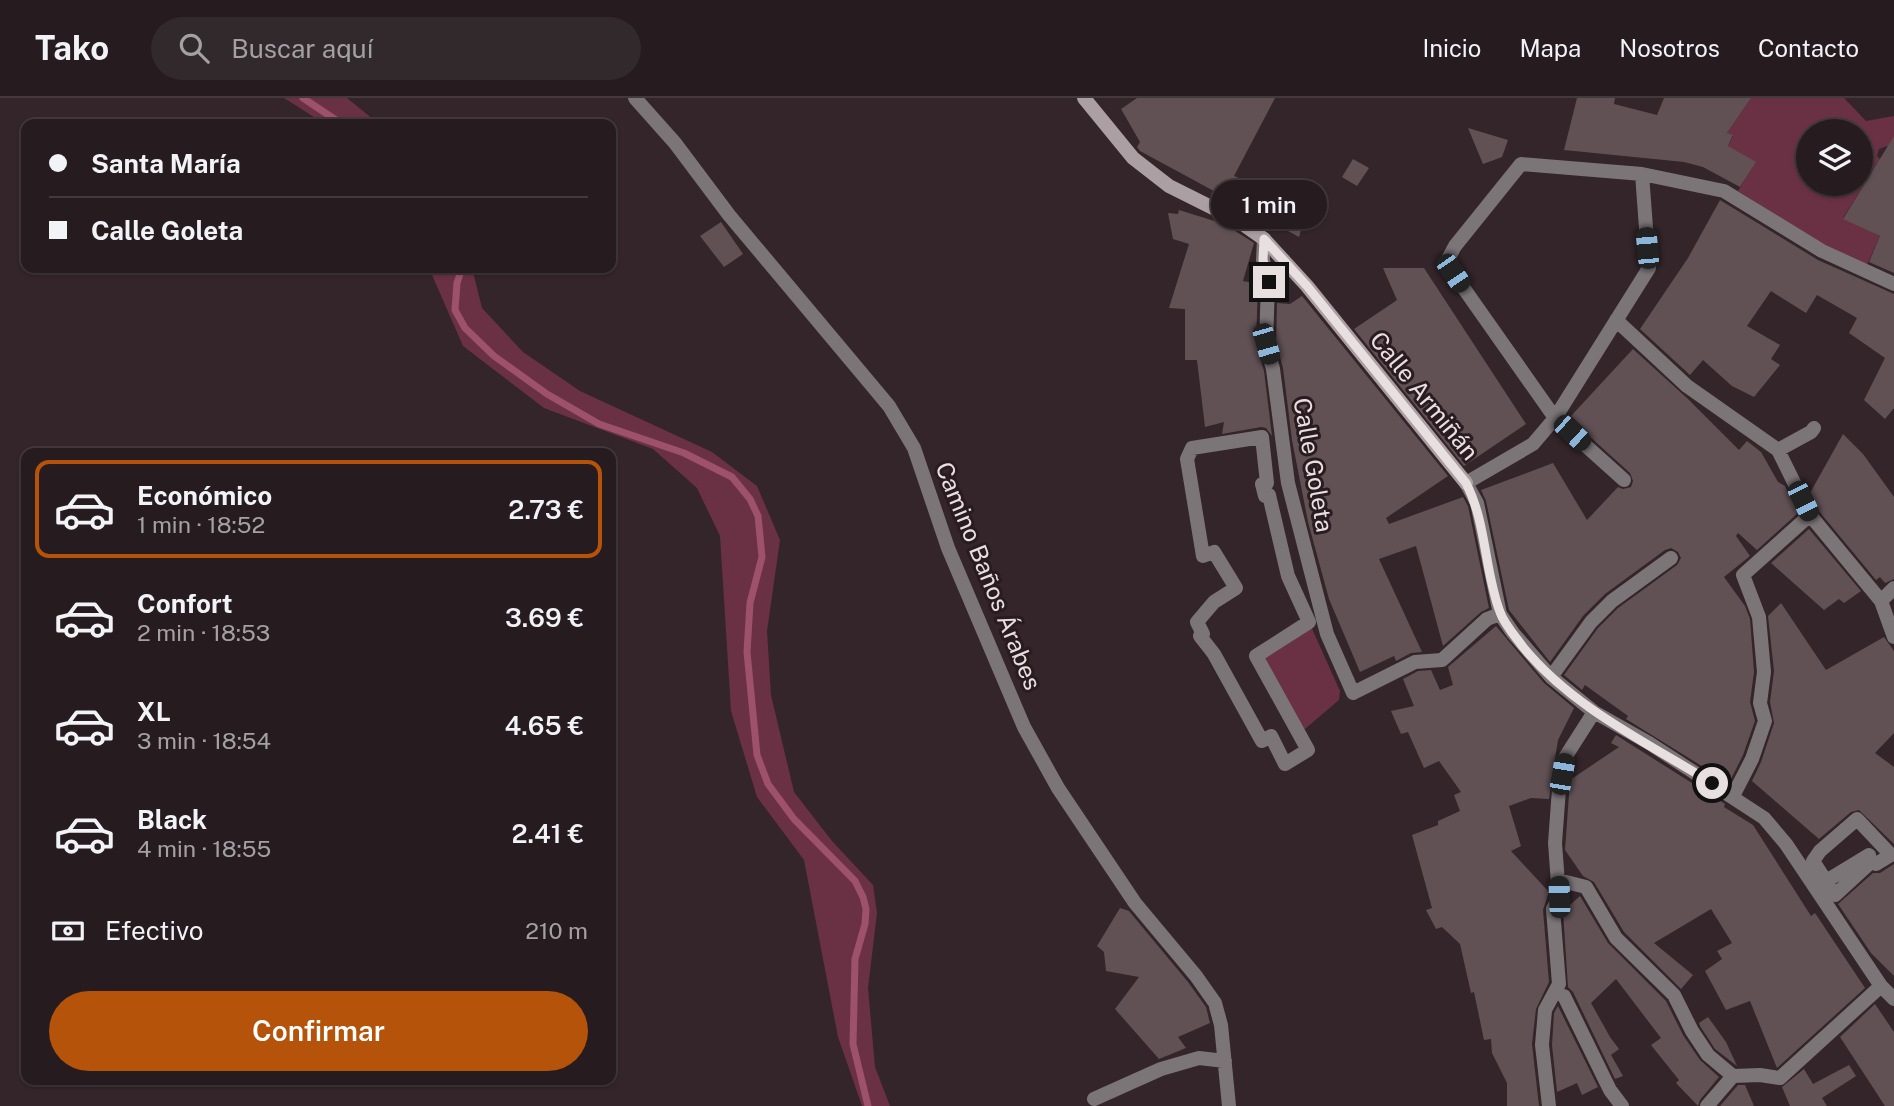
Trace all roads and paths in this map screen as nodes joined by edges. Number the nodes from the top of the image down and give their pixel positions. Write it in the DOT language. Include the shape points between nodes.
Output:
graph roads {
  1 [pos="635,98"];
  2 [pos="1084,98"];
  3 [pos="1642,174"];
  4 [pos="1264,239"];
  5 [pos="1894,284"];
  6 [pos="1616,320"];
  7 [pos="1555,418"];
  8 [pos="1814,428"];
  9 [pos="1777,450"];
  10 [pos="1624,480"];
  11 [pos="1466,483"];
  12 [pos="1810,515"];
  13 [pos="1671,558"];
  14 [pos="1236,588"];
  15 [pos="1894,588"];
  16 [pos="1881,601"];
  17 [pos="1500,614"];
  18 [pos="1894,637"];
  19 [pos="1551,677"];
  20 [pos="1594,712"];
  21 [pos="1733,796"];
  22 [pos="1890,849"];
  23 [pos="1558,880"];
  24 [pos="1820,885"];
  25 [pos="1881,986"];
  26 [pos="1564,996"];
  27 [pos="1894,999"];
  28 [pos="1224,1061"];
  29 [pos="1733,1076"];
  30 [pos="1094,1099"];
  31 [pos="1229,1106"];
  32 [pos="1549,1106"];
  33 [pos="1622,1106"];
  34 [pos="1707,1106"];
  1 -- 28 [label="street, Camino Baños Árabes" via="889,406 914,448 948,548 1024,727 1058,788 1135,903 1215,1003"];
  2 -- 4 [label="street, Calle Armiñán" via="1133,158 1169,186"];
  3 -- 5 [label="street" via="1724,191 1822,251"];
  3 -- 6 [label="street" via="1649,268"];
  3 -- 7 [label="street" via="1521,164 1448,259 1453,273"];
  4 -- 11 [label="street, Calle Armiñán"];
  4 -- 17 [label="street, Calle Goleta" via="1269,282 1266,344 1288,483 1327,634 1353,693 1415,662 1442,660 1487,619"];
  6 -- 7 [label="street"];
  6 -- 9 [label="street" via="1686,386"];
  7 -- 10 [label="street"];
  7 -- 11 [label="street" via="1534,444"];
  8 -- 9 [label="street"];
  9 -- 12 [label="street"];
  11 -- 17 [label="street, Calle Armiñán" via="1477,503"];
  12 -- 16 [label="street"];
  12 -- 21 [label="street" via="1743,575 1759,617 1764,672 1760,704 1765,721"];
  13 -- 19 [label="street" via="1612,601"];
  14 -- 14 [label="street" via="1214,552 1203,556 1187,459 1192,448 1262,437 1265,496 1269,495 1288,576 1309,622 1256,656 1308,750 1285,764 1271,736 1262,741 1200,636 1197,622 1214,602"];
  15 -- 16 [label="street"];
  16 -- 18 [label="street"];
  17 -- 19 [label="street, Calle Armiñán"];
  19 -- 20 [label="street, Calle Armiñán"];
  20 -- 21 [label="street, Calle Armiñán"];
  20 -- 23 [label="street" via="1564,759 1555,843"];
  21 -- 24 [label="street, Calle Armiñán" via="1764,818"];
  22 -- 24 [label="street" via="1875,851"];
  22 -- 24 [label="street" via="1857,819 1814,861"];
  23 -- 29 [label="street" via="1586,887 1616,938 1674,995 1708,1055"];
  23 -- 32 [label="street" via="1559,897 1553,909 1559,984 1545,1010 1542,1045"];
  24 -- 25 [label="street, Calle Armiñán"];
  25 -- 27 [label="street, Calle Armiñán"];
  25 -- 29 [label="street" via="1780,1078"];
  26 -- 33 [label="street"];
  28 -- 30 [label="street" via="1199,1058 1161,1069"];
  28 -- 31 [label="street, Camino Baños Árabes"];
  29 -- 34 [label="street"];
}
